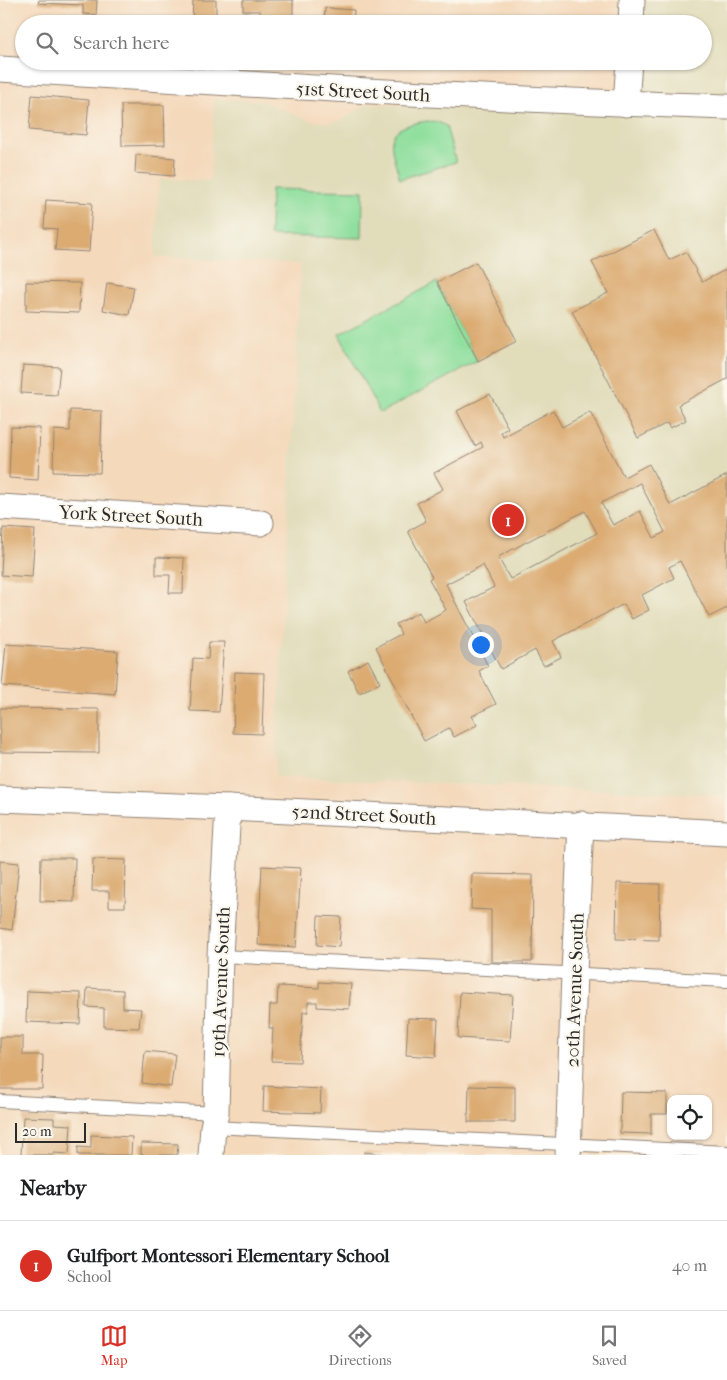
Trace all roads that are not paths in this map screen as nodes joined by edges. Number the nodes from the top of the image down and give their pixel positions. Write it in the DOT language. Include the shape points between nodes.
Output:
graph roads {
  1 [pos="632,0"];
  2 [pos="631,15"];
  3 [pos="0,69"];
  4 [pos="15,70"];
  5 [pos="16,70"];
  6 [pos="628,70"];
  7 [pos="626,104"];
  8 [pos="727,107"];
  9 [pos="0,507"];
  10 [pos="261,523"];
  11 [pos="0,799"];
  12 [pos="228,808"];
  13 [pos="581,824"];
  14 [pos="727,832"];
  15 [pos="220,956"];
  16 [pos="574,973"];
  17 [pos="727,981"];
  18 [pos="0,1101"];
  19 [pos="215,1120"];
  20 [pos="569,1150"];
  21 [pos="727,1152"];
  22 [pos="211,1155"];
  1 -- 2 [label="street"];
  3 -- 4 [label="street, 51st Street South"];
  5 -- 7 [label="street, 51st Street South"];
  6 -- 7 [label="street"];
  7 -- 8 [label="street, 51st Street South"];
  9 -- 10 [label="street, York Street South"];
  11 -- 12 [label="street, 52nd Street South"];
  12 -- 13 [label="street, 52nd Street South"];
  12 -- 15 [label="street, 19th Avenue South"];
  13 -- 14 [label="street, 52nd Street South"];
  13 -- 16 [label="street, 20th Avenue South"];
  15 -- 16 [label="lane"];
  15 -- 19 [label="street, 19th Avenue South"];
  16 -- 17 [label="lane"];
  16 -- 20 [label="street, 20th Avenue South"];
  18 -- 19 [label="lane"];
  19 -- 20 [label="lane"];
  19 -- 22 [label="street, 19th Avenue South"];
  20 -- 21 [label="lane"];
}
